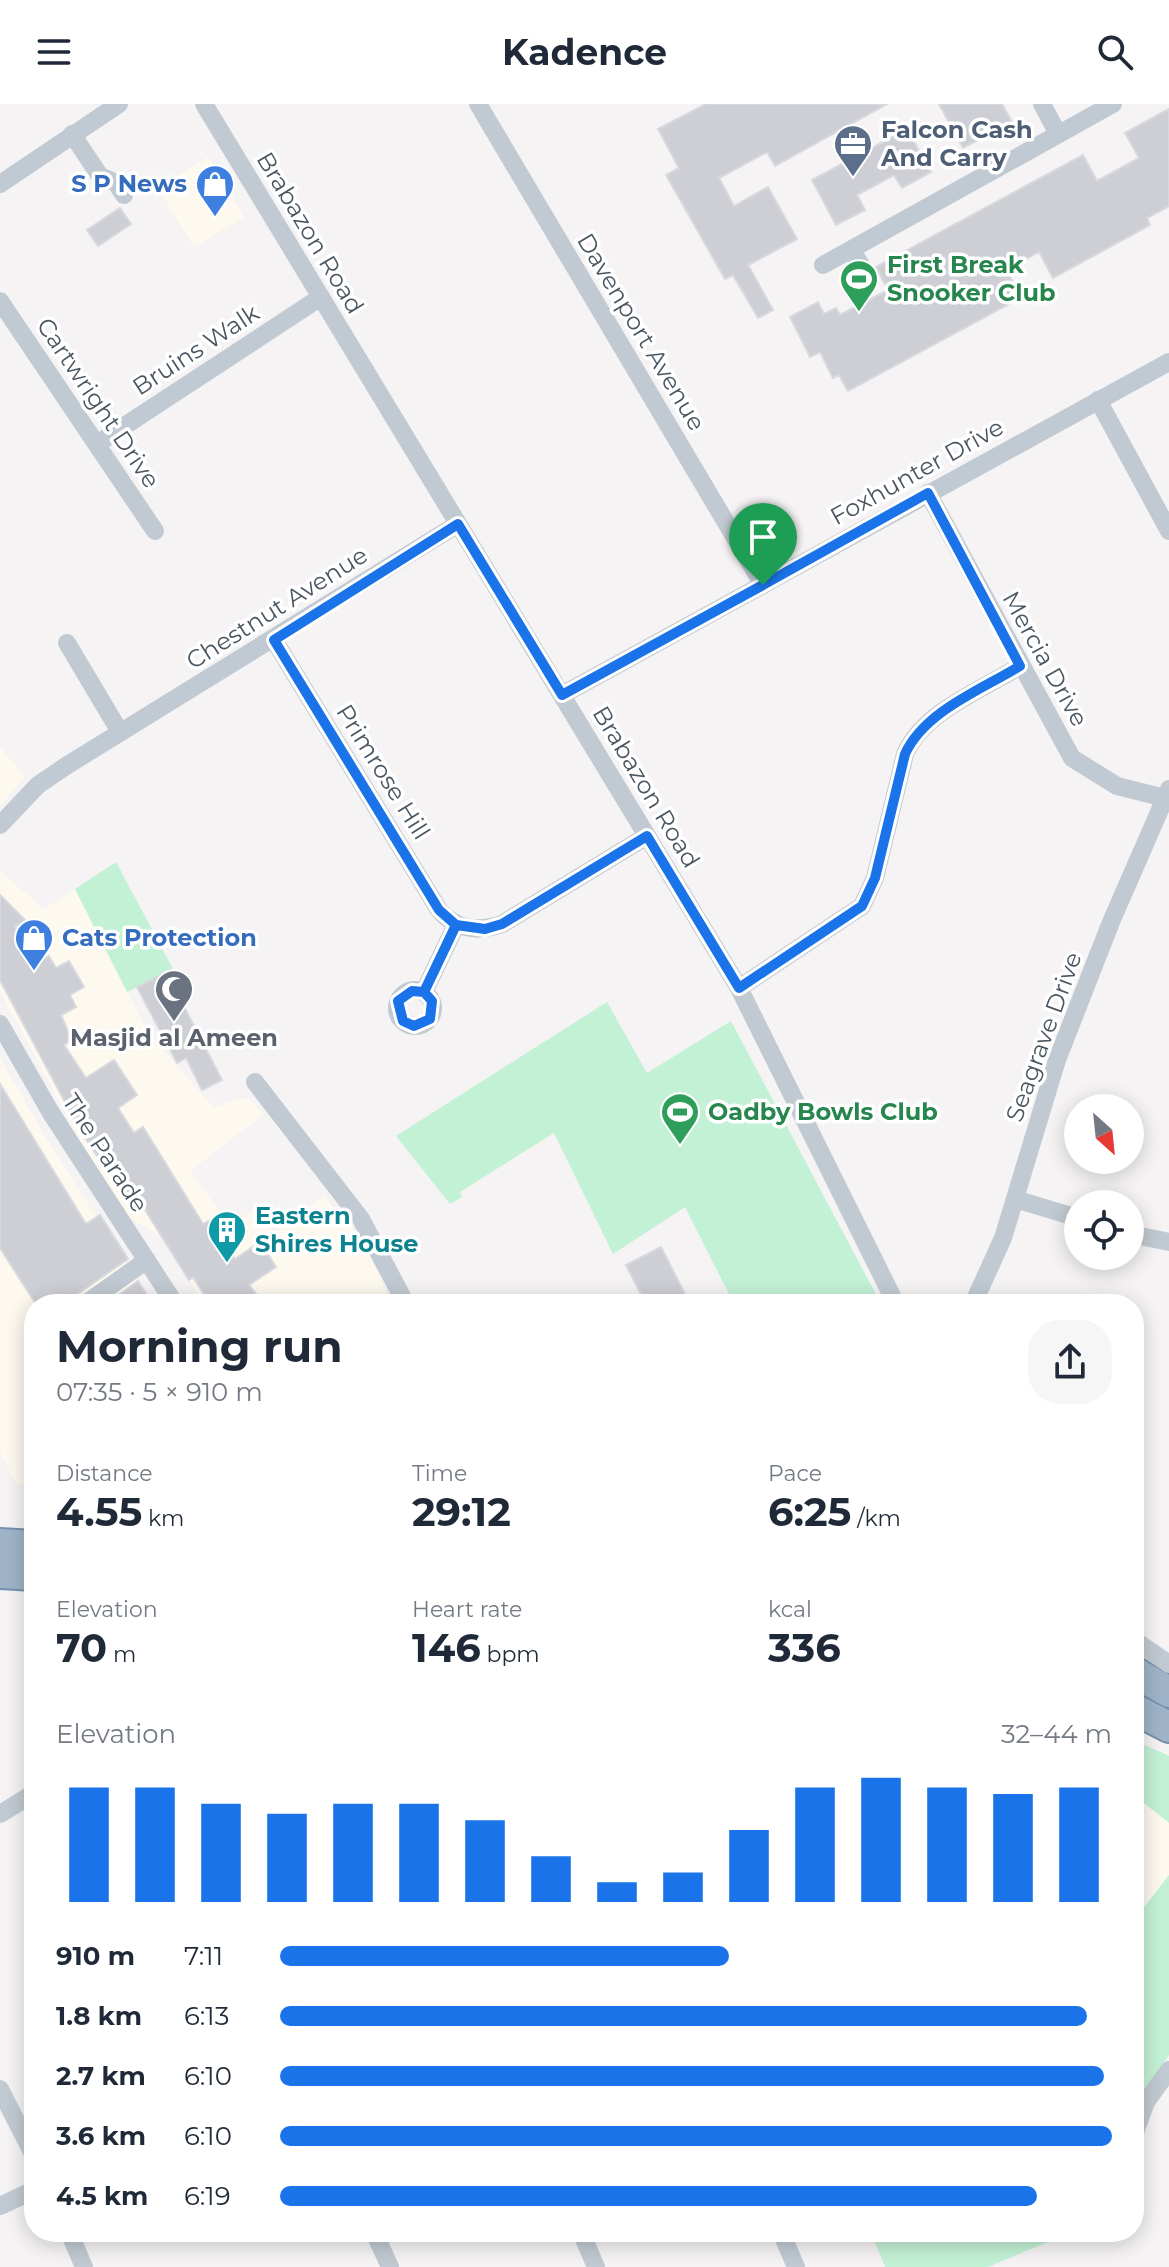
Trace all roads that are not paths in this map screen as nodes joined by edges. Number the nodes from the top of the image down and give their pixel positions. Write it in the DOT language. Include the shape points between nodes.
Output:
graph roads {
  1 [pos="119,104"];
  2 [pos="204,104"];
  3 [pos="478,104"];
  4 [pos="1042,104"];
  5 [pos="1113,104"];
  6 [pos="72,134"];
  7 [pos="1058,134"];
  8 [pos="0,184"];
  9 [pos="124,195"];
  10 [pos="852,250"];
  11 [pos="823,265"];
  12 [pos="870,281"];
  13 [pos="321,297"];
  14 [pos="0,301"];
  15 [pos="1169,362"];
  16 [pos="1098,400"];
  17 [pos="97,444"];
  18 [pos="928,493"];
  19 [pos="458,524"];
  20 [pos="155,531"];
  21 [pos="1169,531"];
  22 [pos="763,585"];
  23 [pos="274,640"];
  24 [pos="67,643"];
  25 [pos="1020,666"];
  26 [pos="562,695"];
  27 [pos="120,732"];
  28 [pos="1167,794"];
  29 [pos="0,825"];
  30 [pos="647,836"];
  31 [pos="456,925"];
  32 [pos="739,988"];
  33 [pos="424,992"];
  34 [pos="0,1024"];
  35 [pos="255,1082"];
  36 [pos="1015,1199"];
  37 [pos="1064,1214"];
  38 [pos="1144,1237"];
  39 [pos="1169,1242"];
  40 [pos="147,1260"];
  41 [pos="99,1294"];
  42 [pos="169,1294"];
  43 [pos="401,1294"];
  44 [pos="891,1294"];
  45 [pos="978,1294"];
  46 [pos="0,1544"];
  47 [pos="24,1545"];
  48 [pos="0,1573"];
  49 [pos="24,1574"];
  50 [pos="1144,1647"];
  51 [pos="1169,1664"];
  52 [pos="1144,1678"];
  53 [pos="1169,1692"];
  54 [pos="1144,1714"];
  55 [pos="1169,1727"];
  56 [pos="24,1799"];
  57 [pos="0,1814"];
  58 [pos="1169,2070"];
  59 [pos="0,2089"];
  60 [pos="1144,2108"];
  61 [pos="24,2136"];
  62 [pos="24,2195"];
  63 [pos="0,2206"];
  64 [pos="73,2242"];
  65 [pos="379,2242"];
  66 [pos="585,2242"];
  67 [pos="785,2242"];
  68 [pos="84,2267"];
  69 [pos="390,2267"];
  70 [pos="596,2267"];
  71 [pos="796,2267"];
  1 -- 6 [label="street"];
  2 -- 13 [label="street, Brabazon Road"];
  3 -- 22 [label="street, Davenport Avenue"];
  4 -- 7 [label="street"];
  5 -- 7 [label="street"];
  6 -- 8 [label="street"];
  6 -- 9 [label="street" via="100,176 116,183"];
  7 -- 10 [label="street"];
  10 -- 11 [label="street"];
  10 -- 12 [label="street"];
  13 -- 17 [label="street, Bruins Walk"];
  13 -- 19 [label="street, Brabazon Road"];
  14 -- 17 [label="street, Cartwright Drive"];
  15 -- 16 [label="street, Foxhunter Drive"];
  16 -- 18 [label="street, Foxhunter Drive"];
  16 -- 21 [label="street"];
  17 -- 20 [label="street, Cartwright Drive"];
  18 -- 22 [label="street, Foxhunter Drive"];
  18 -- 25 [label="street, Mercia Drive"];
  19 -- 23 [label="street, Chestnut Avenue"];
  19 -- 26 [label="street, Brabazon Road"];
  22 -- 26 [label="street, Foxhunter Drive"];
  23 -- 27 [label="street, Chestnut Avenue"];
  23 -- 31 [label="street, Primrose Hill" via="439,910"];
  24 -- 27 [label="street"];
  25 -- 28 [label="street, Mercia Drive" via="1072,758 1117,786"];
  25 -- 32 [label="street" via="913,737 875,878 862,906"];
  26 -- 30 [label="street, Brabazon Road"];
  27 -- 29 [label="street, Chestnut Avenue" via="38,785"];
  28 -- 36 [label="street, Seagrave Drive" via="1057,1060"];
  30 -- 31 [label="street" via="502,924 485,929"];
  30 -- 32 [label="street, Brabazon Road"];
  31 -- 33 [label="street"];
  32 -- 44 [label="street, Brabazon Road"];
  34 -- 40 [label="street, The Parade"];
  35 -- 43 [label="street" via="361,1219"];
  36 -- 37 [label="street"];
  36 -- 45 [label="street, Seagrave Drive"];
  38 -- 39 [label="street"];
  40 -- 41 [label="street"];
  40 -- 42 [label="street, The Parade"];
  46 -- 47 [label="highway"];
  48 -- 49 [label="highway"];
  50 -- 51 [label="street"];
  52 -- 53 [label="highway"];
  54 -- 55 [label="highway"];
  56 -- 57 [label="street"];
  58 -- 60 [label="street"];
  59 -- 61 [label="street"];
  62 -- 63 [label="street"];
  64 -- 68 [label="street"];
  65 -- 69 [label="street"];
  66 -- 70 [label="street"];
  67 -- 71 [label="street"];
}
